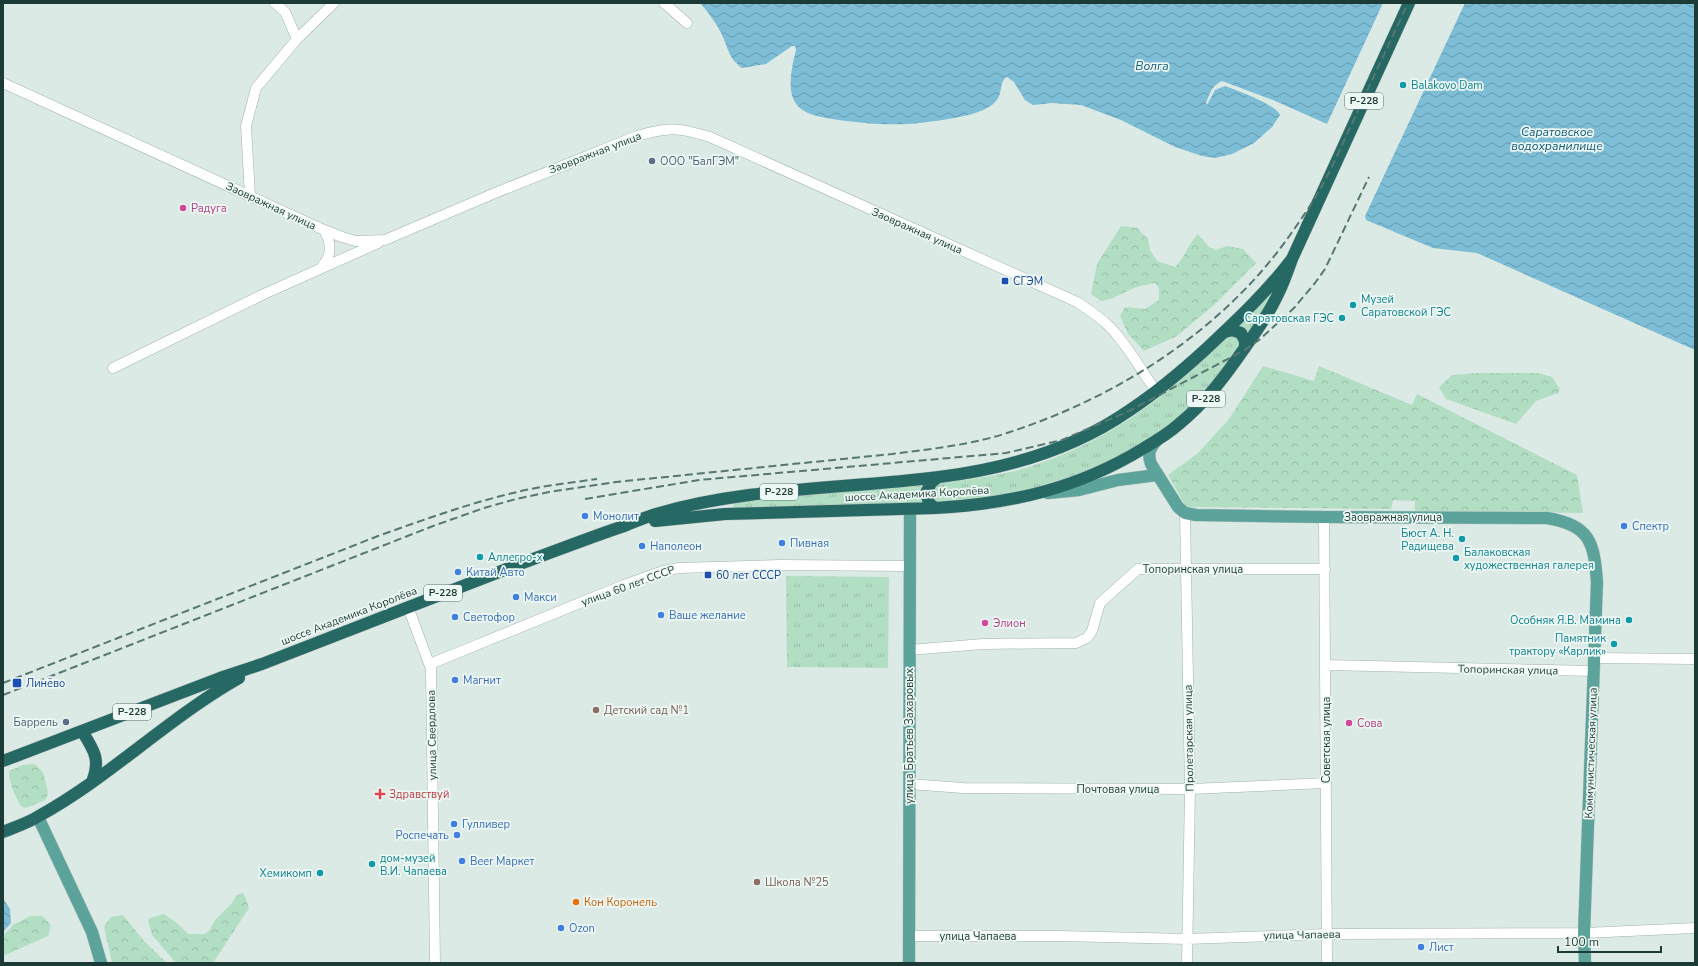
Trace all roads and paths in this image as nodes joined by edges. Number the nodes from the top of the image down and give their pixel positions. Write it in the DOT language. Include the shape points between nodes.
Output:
graph roads {
  1 [pos="275,3"];
  2 [pos="334,3"];
  3 [pos="664,3"];
  4 [pos="1409,3"];
  5 [pos="687,23"];
  6 [pos="297,39"];
  7 [pos="3,83"];
  8 [pos="250,196"];
  9 [pos="324,230"];
  10 [pos="385,240"];
  11 [pos="1292,259"];
  12 [pos="321,268"];
  13 [pos="1225,332"];
  14 [pos="1245,348"];
  15 [pos="113,368"];
  16 [pos="1156,391"];
  17 [pos="1157,440"];
  18 [pos="1157,475"];
  19 [pos="937,478"];
  20 [pos="1041,493"];
  21 [pos="910,508"];
  22 [pos="935,508"];
  23 [pos="1185,513"];
  24 [pos="1324,517"];
  25 [pos="624,526"];
  26 [pos="1591,544"];
  27 [pos="910,566"];
  28 [pos="1185,569"];
  29 [pos="1325,569"];
  30 [pos="408,607"];
  31 [pos="909,650"];
  32 [pos="1594,658"];
  33 [pos="1695,659"];
  34 [pos="262,664"];
  35 [pos="430,664"];
  36 [pos="1326,665"];
  37 [pos="1594,671"];
  38 [pos="82,731"];
  39 [pos="3,761"];
  40 [pos="92,782"];
  41 [pos="1326,783"];
  42 [pos="909,784"];
  43 [pos="1190,789"];
  44 [pos="38,817"];
  45 [pos="3,832"];
  46 [pos="1695,928"];
  47 [pos="1584,933"];
  48 [pos="1327,934"];
  49 [pos="909,936"];
  50 [pos="1187,939"];
  51 [pos="101,963"];
  52 [pos="435,963"];
  53 [pos="909,963"];
  54 [pos="1187,963"];
  55 [pos="1327,963"];
  56 [pos="1585,963"];
  1 -- 6 [label="street" via="286,12"];
  2 -- 6 [label="street"];
  3 -- 5 [label="street"];
  4 -- 11 [label="highway, Р-228"];
  6 -- 8 [label="street" via="256,88 246,126"];
  7 -- 8 [label="street, Заовражная улица"];
  8 -- 9 [label="street, Заовражная улица"];
  9 -- 10 [label="street, Заовражная улица" via="356,241"];
  9 -- 12 [label="street" via="330,246 330,255"];
  10 -- 12 [label="street"];
  10 -- 16 [label="street, Заовражная улица" via="637,136 661,129 687,130 710,137 1077,302 1110,327"];
  11 -- 13 [label="highway, шоссе Академика Королёва / Р-228" via="1255,303"];
  11 -- 14 [label="highway, шоссе Академика Королёва / Р-228" via="1279,292"];
  12 -- 15 [label="street"];
  13 -- 14 [label="highway" via="1232,330 1241,334"];
  13 -- 16 [label="highway, шоссе Академика Королёва / Р-228"];
  14 -- 17 [label="highway, шоссе Академика Королёва / Р-228" via="1201,405"];
  16 -- 19 [label="highway, шоссе Академика Королёва / Р-228" via="1130,411 1067,444 1039,455 978,472"];
  17 -- 18 [label="main road" via="1149,453"];
  17 -- 20 [label="highway, шоссе Академика Королёва / Р-228" via="1096,474"];
  18 -- 20 [label="main road" via="1118,480 1079,490"];
  18 -- 23 [label="main road"];
  19 -- 22 [label="highway" via="930,483 926,493 929,503"];
  19 -- 25 [label="highway, шоссе Академика Королёва / Р-228" via="823,487 724,499 655,514"];
  20 -- 22 [label="highway, шоссе Академика Королёва / Р-228" via="1000,502"];
  21 -- 22 [label="highway, шоссе Академика Королёва / Р-228"];
  21 -- 25 [label="highway, шоссе Академика Королёва / Р-228" via="726,514"];
  21 -- 27 [label="main road, улица Братьев Захаровых"];
  23 -- 24 [label="main road, Заовражная улица"];
  23 -- 28 [label="street, Пролетарская улица"];
  24 -- 26 [label="main road, Заовражная улица" via="1547,518 1573,525"];
  24 -- 29 [label="street, Советская улица"];
  25 -- 30 [label="highway, шоссе Академика Королёва / Р-228"];
  26 -- 32 [label="main road, Коммунистическая улица" via="1597,582"];
  27 -- 31 [label="main road, улица Братьев Захаровых"];
  27 -- 35 [label="street, улица 60 лет СССР" via="781,565 679,568 663,571"];
  28 -- 29 [label="street, Топоринская улица"];
  28 -- 31 [label="street, Топоринская улица" via="1135,571 1100,603 1092,631 1087,638 1076,643 983,644"];
  28 -- 43 [label="street, Пролетарская улица"];
  29 -- 36 [label="street, Советская улица"];
  30 -- 34 [label="highway, шоссе Академика Королёва / Р-228"];
  30 -- 35 [label="street, улица Свердлова"];
  31 -- 42 [label="main road, улица Братьев Захаровых"];
  32 -- 33 [label="street"];
  32 -- 37 [label="main road, Коммунистическая улица"];
  34 -- 38 [label="highway, шоссе Академика Королёва / Р-228"];
  34 -- 40 [label="highway, шоссе Академика Королёва / Р-228" via="202,700"];
  35 -- 52 [label="street, улица Свердлова"];
  36 -- 37 [label="street, Топоринская улица"];
  36 -- 41 [label="street, Советская улица"];
  37 -- 47 [label="main road, Коммунистическая улица"];
  38 -- 39 [label="highway, шоссе Академика Королёва / Р-228"];
  38 -- 40 [label="highway" via="91,745 97,762"];
  40 -- 44 [label="highway, шоссе Академика Королёва / Р-228"];
  41 -- 43 [label="street, Почтовая улица"];
  41 -- 48 [label="street, Советская улица"];
  42 -- 43 [label="street, Почтовая улица" via="956,788"];
  42 -- 49 [label="main road, улица Братьев Захаровых"];
  43 -- 50 [label="street, Пролетарская улица"];
  44 -- 45 [label="highway, шоссе Академика Королёва / Р-228"];
  44 -- 51 [label="main road" via="92,932"];
  46 -- 47 [label="street, улица Чапаева"];
  47 -- 48 [label="street, улица Чапаева"];
  47 -- 56 [label="main road, Коммунистическая улица"];
  48 -- 50 [label="street, улица Чапаева"];
  48 -- 55 [label="street, Советская улица"];
  49 -- 50 [label="street, улица Чапаева"];
  49 -- 53 [label="main road, улица Братьев Захаровых"];
  50 -- 54 [label="street, Пролетарская улица"];
}
